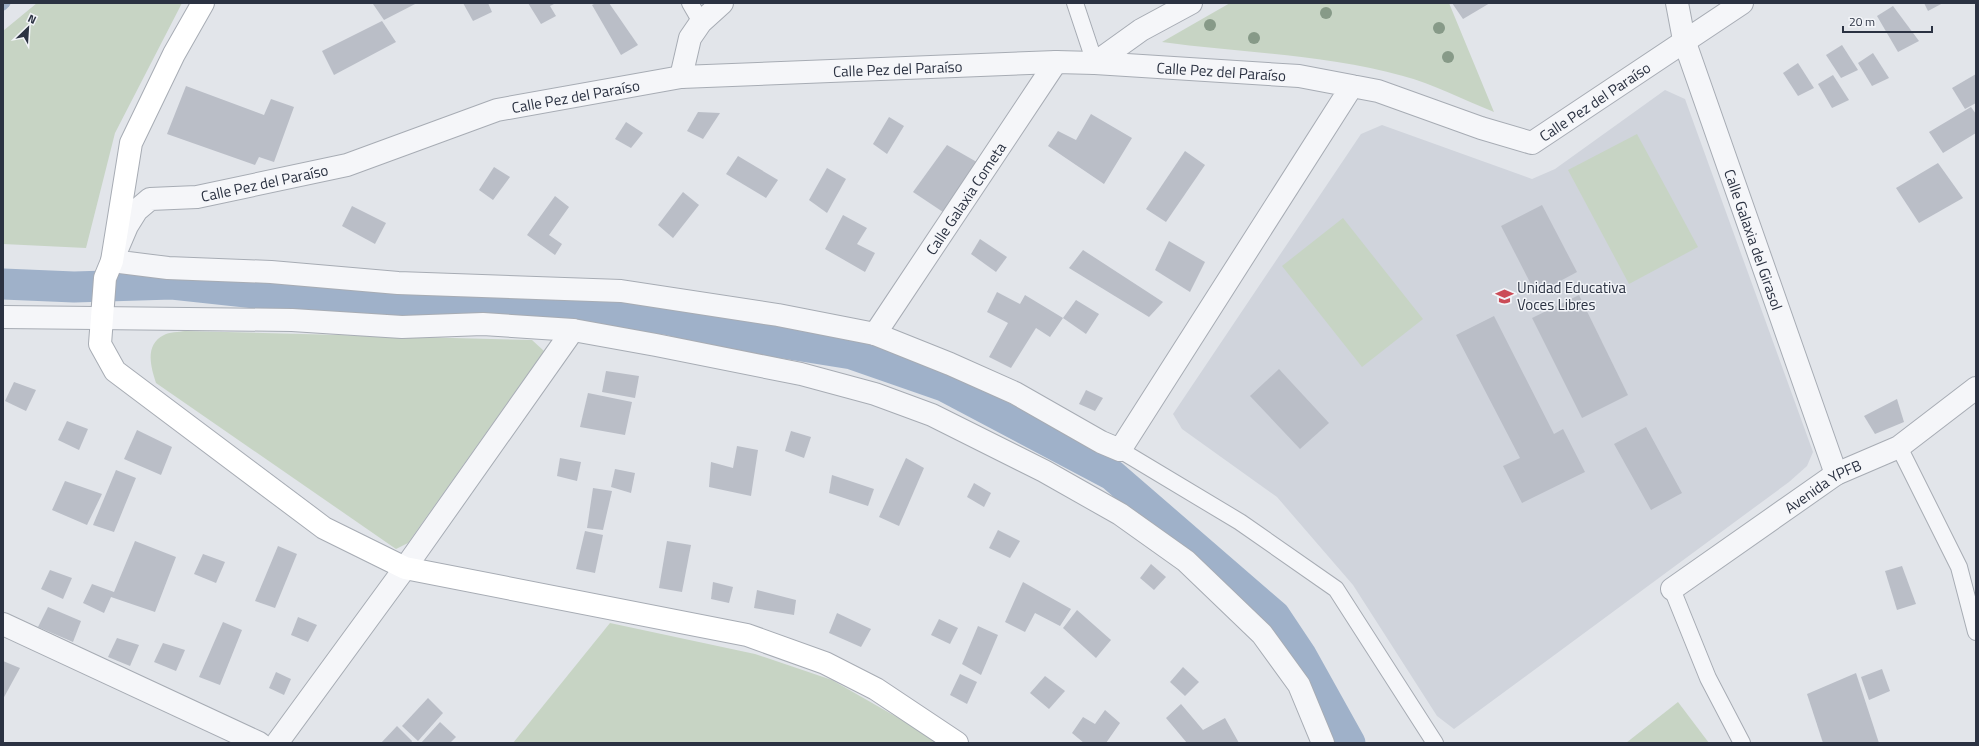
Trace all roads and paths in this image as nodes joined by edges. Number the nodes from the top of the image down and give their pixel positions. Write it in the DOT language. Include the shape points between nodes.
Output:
graph roads {
  1 [pos="202,3"];
  2 [pos="690,3"];
  3 [pos="722,3"];
  4 [pos="1076,3"];
  5 [pos="1191,3"];
  6 [pos="1677,3"];
  7 [pos="1742,3"];
  8 [pos="701,22"];
  9 [pos="1684,40"];
  10 [pos="1056,62"];
  11 [pos="1095,63"];
  12 [pos="681,77"];
  13 [pos="1352,86"];
  14 [pos="109,269"];
  15 [pos="103,310"];
  16 [pos="3,317"];
  17 [pos="573,330"];
  18 [pos="875,334"];
  19 [pos="1976,388"];
  20 [pos="1899,447"];
  21 [pos="1120,450"];
  22 [pos="1836,474"];
  23 [pos="405,568"];
  24 [pos="1672,589"];
  25 [pos="3,624"];
  26 [pos="1976,632"];
  27 [pos="259,743"];
  28 [pos="277,743"];
  29 [pos="956,743"];
  30 [pos="1323,743"];
  31 [pos="1435,743"];
  32 [pos="1742,743"];
  1 -- 14 [label="street" via="131,143"];
  2 -- 8 [label="lane"];
  3 -- 8 [label="street"];
  4 -- 11 [label="lane"];
  5 -- 11 [label="street" via="1142,30"];
  6 -- 9 [label="street, Calle Galaxia del Girasol"];
  7 -- 9 [label="street, Calle Pez del Paraíso"];
  8 -- 12 [label="street" via="690,38"];
  9 -- 13 [label="street, Calle Pez del Paraíso" via="1532,143 1481,128 1378,91"];
  9 -- 22 [label="street, Calle Galaxia del Girasol"];
  10 -- 11 [label="street, Calle Pez del Paraíso"];
  10 -- 12 [label="street, Calle Pez del Paraíso"];
  10 -- 18 [label="street, Calle Galaxia Cometa"];
  11 -- 13 [label="street, Calle Pez del Paraíso" via="1299,76"];
  12 -- 14 [label="street, Calle Pez del Paraíso" via="497,110 347,164 196,198 150,199 137,210 127,226"];
  13 -- 21 [label="street"];
  14 -- 15 [label="street, Calle Pez del Paraíso"];
  14 -- 18 [label="street" via="168,268 271,272 398,283 621,291 778,315"];
  15 -- 16 [label="street"];
  15 -- 17 [label="street" via="402,328 483,324"];
  15 -- 23 [label="street, Calle Pez del Paraíso" via="100,344 115,371 324,528"];
  17 -- 23 [label="street"];
  17 -- 30 [label="street" via="793,372 875,394 932,415 1044,471 1120,514 1186,561 1262,634 1299,685"];
  18 -- 21 [label="street" via="1015,393 1101,442"];
  19 -- 20 [label="street, Avenida YPFB"];
  20 -- 22 [label="street, Avenida YPFB"];
  20 -- 26 [label="lane" via="1959,567"];
  21 -- 31 [label="lane" via="1240,522 1336,589"];
  22 -- 24 [label="street, Avenida YPFB"];
  23 -- 28 [label="street"];
  23 -- 29 [label="street, Calle Pez del Paraíso" via="747,635 826,663 870,686"];
  24 -- 32 [label="lane" via="1708,678"];
  25 -- 27 [label="street"];
}
